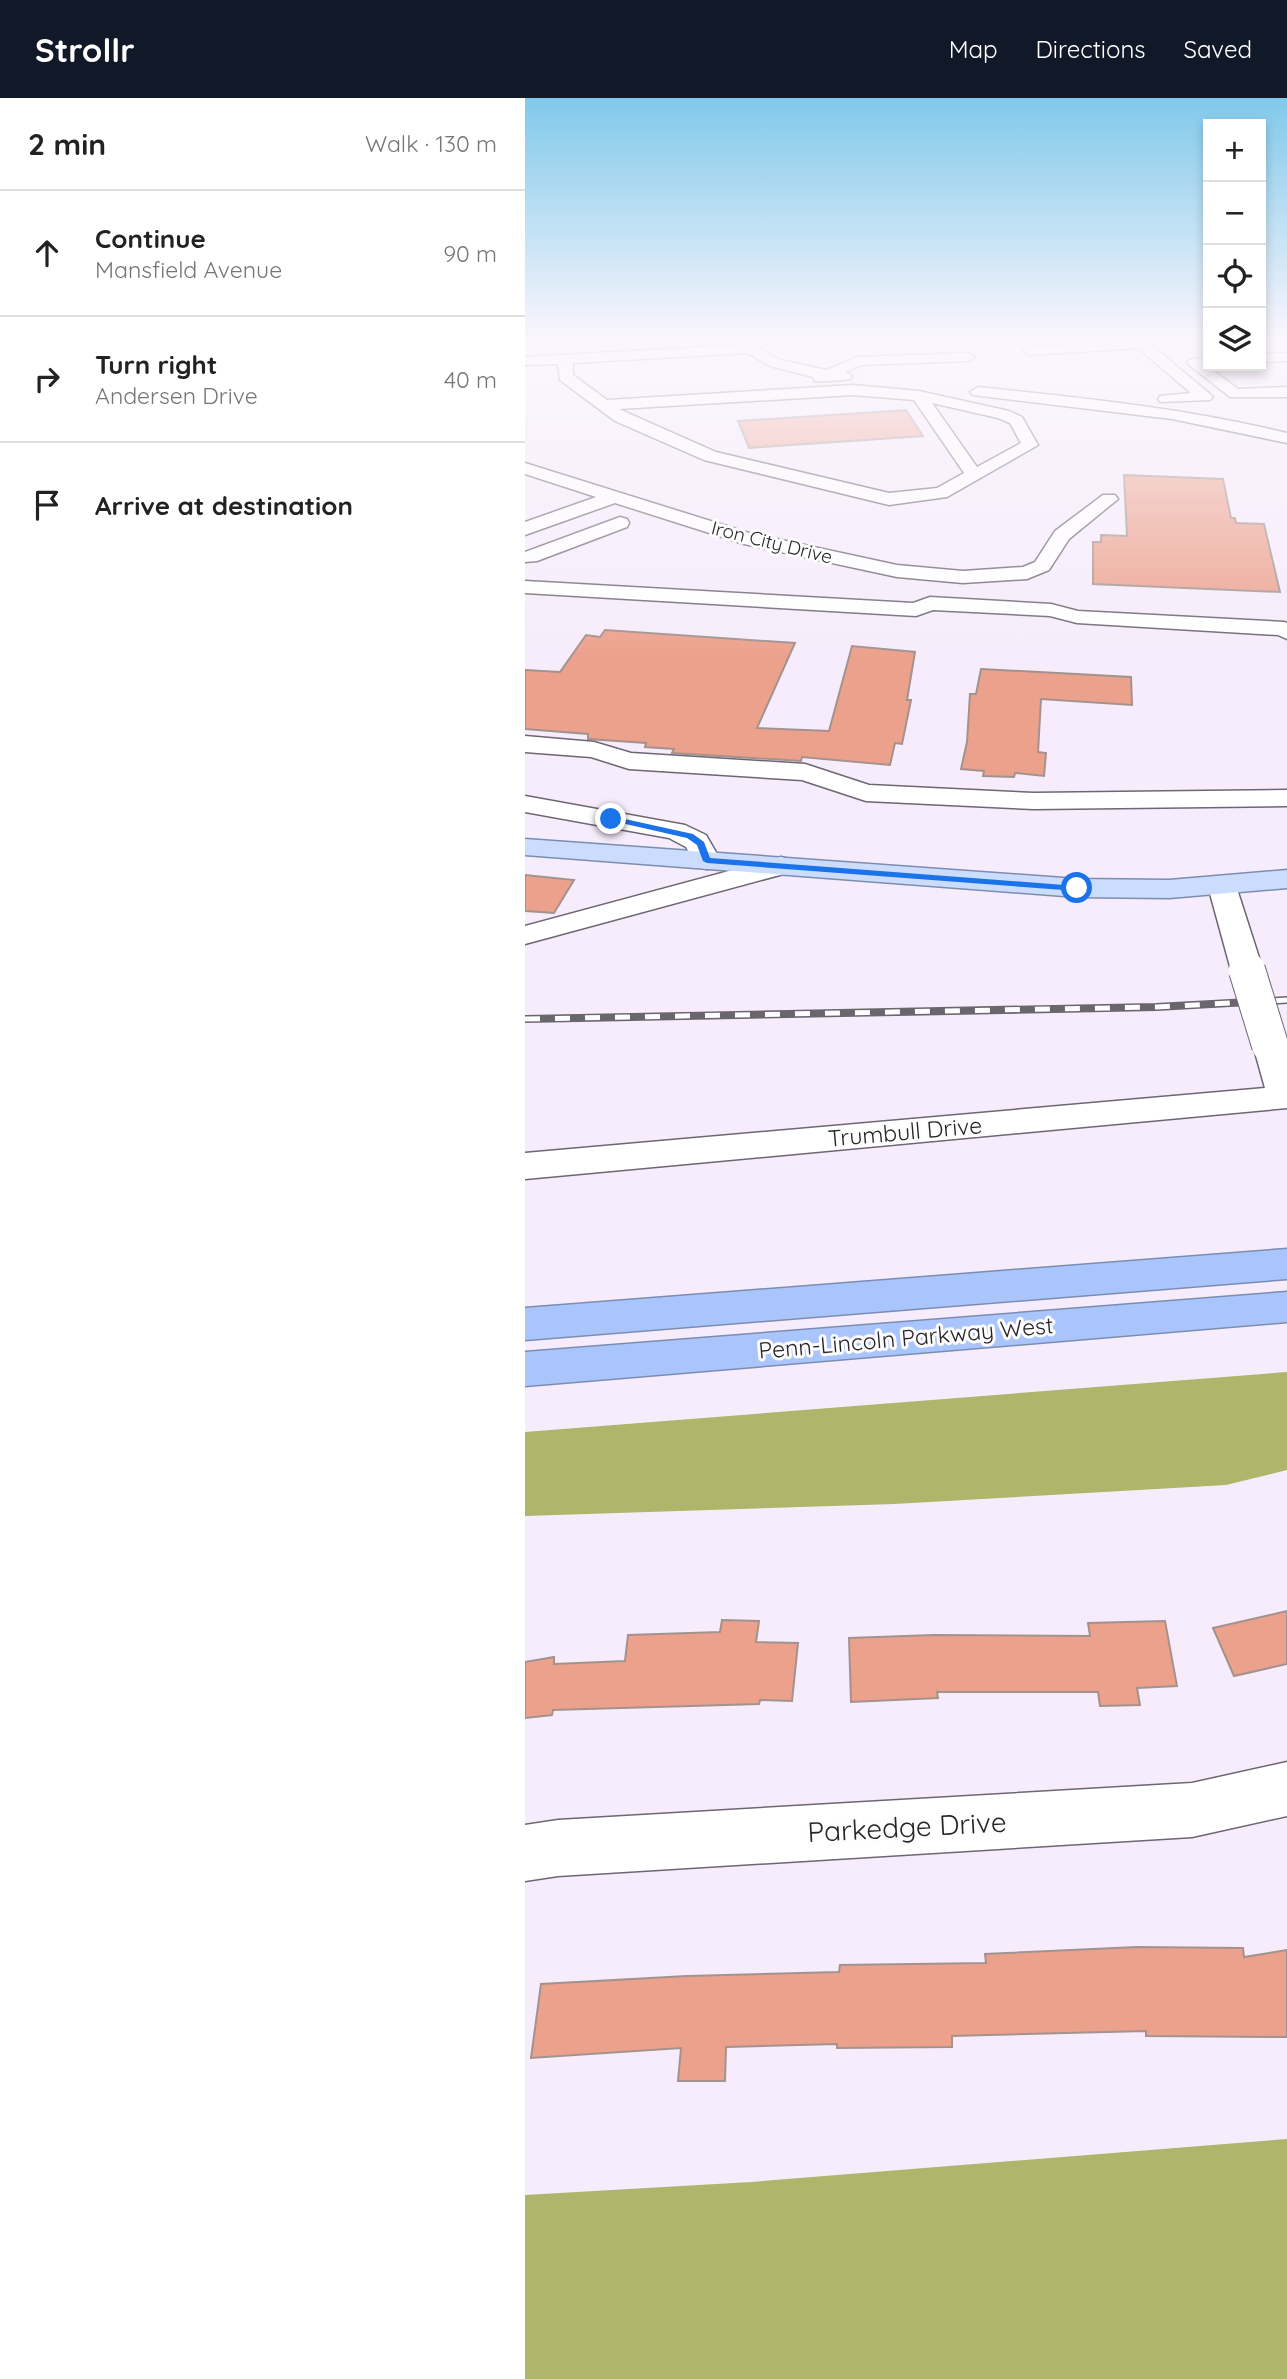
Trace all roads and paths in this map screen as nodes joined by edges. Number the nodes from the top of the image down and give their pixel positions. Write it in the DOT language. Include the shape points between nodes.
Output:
graph roads {
  1 [pos="688,446"];
  2 [pos="725,446"];
  3 [pos="959,446"];
  4 [pos="1026,446"];
  5 [pos="730,461"];
  6 [pos="525,468"];
  7 [pos="974,475"];
  8 [pos="525,485"];
  9 [pos="613,497"];
  10 [pos="1109,499"];
  11 [pos="586,507"];
  12 [pos="655,510"];
  13 [pos="525,529"];
  14 [pos="726,553"];
  15 [pos="831,556"];
  16 [pos="530,557"];
  17 [pos="753,560"];
  18 [pos="923,573"];
  19 [pos="525,587"];
  20 [pos="1287,632"];
  21 [pos="525,744"];
  22 [pos="1287,798"];
  23 [pos="525,804"];
  24 [pos="525,847"];
  25 [pos="707,861"];
  26 [pos="781,866"];
  27 [pos="1287,879"];
  28 [pos="1222,886"];
  29 [pos="525,935"];
  30 [pos="1286,1097"];
  31 [pos="525,1166"];
  32 [pos="1287,1264"];
  33 [pos="1287,1307"];
  34 [pos="525,1324"];
  35 [pos="525,1369"];
  36 [pos="1287,1789"];
  37 [pos="525,1853"];
  1 -- 5 [label="street"];
  2 -- 5 [label="street"];
  3 -- 7 [label="street"];
  4 -- 7 [label="street"];
  5 -- 7 [label="street" via="889,499 941,493"];
  6 -- 9 [label="street, Iron City Drive"];
  8 -- 11 [label="street"];
  9 -- 11 [label="street"];
  9 -- 12 [label="street, Iron City Drive"];
  10 -- 18 [label="street, Iron City Drive" via="1062,535 1042,566 1027,573 963,577"];
  11 -- 13 [label="street"];
  12 -- 15 [label="street, Iron City Drive" via="744,538"];
  12 -- 16 [label="street" via="627,525"];
  14 -- 17 [label="street"];
  15 -- 18 [label="street, Iron City Drive"];
  15 -- 18 [label="street" via="810,570 902,580"];
  19 -- 20 [label="street" via="916,610 930,603 1051,610 1077,617"];
  21 -- 22 [label="street" via="594,750 629,761 805,772 866,793 1034,801"];
  23 -- 25 [label="street" via="675,831 701,844"];
  24 -- 25 [label="main road"];
  25 -- 26 [label="main road"];
  26 -- 28 [label="main road" via="1077,888"];
  26 -- 29 [label="street"];
  27 -- 28 [label="main road"];
  28 -- 30 [label="street, Trumbull Drive, bridge"];
  30 -- 31 [label="street, Trumbull Drive"];
  32 -- 34 [label="highway, Penn-Lincoln Parkway West"];
  33 -- 35 [label="highway, Penn-Lincoln Parkway West"];
  36 -- 37 [label="street, Parkedge Drive" via="1192,1810"];
}
